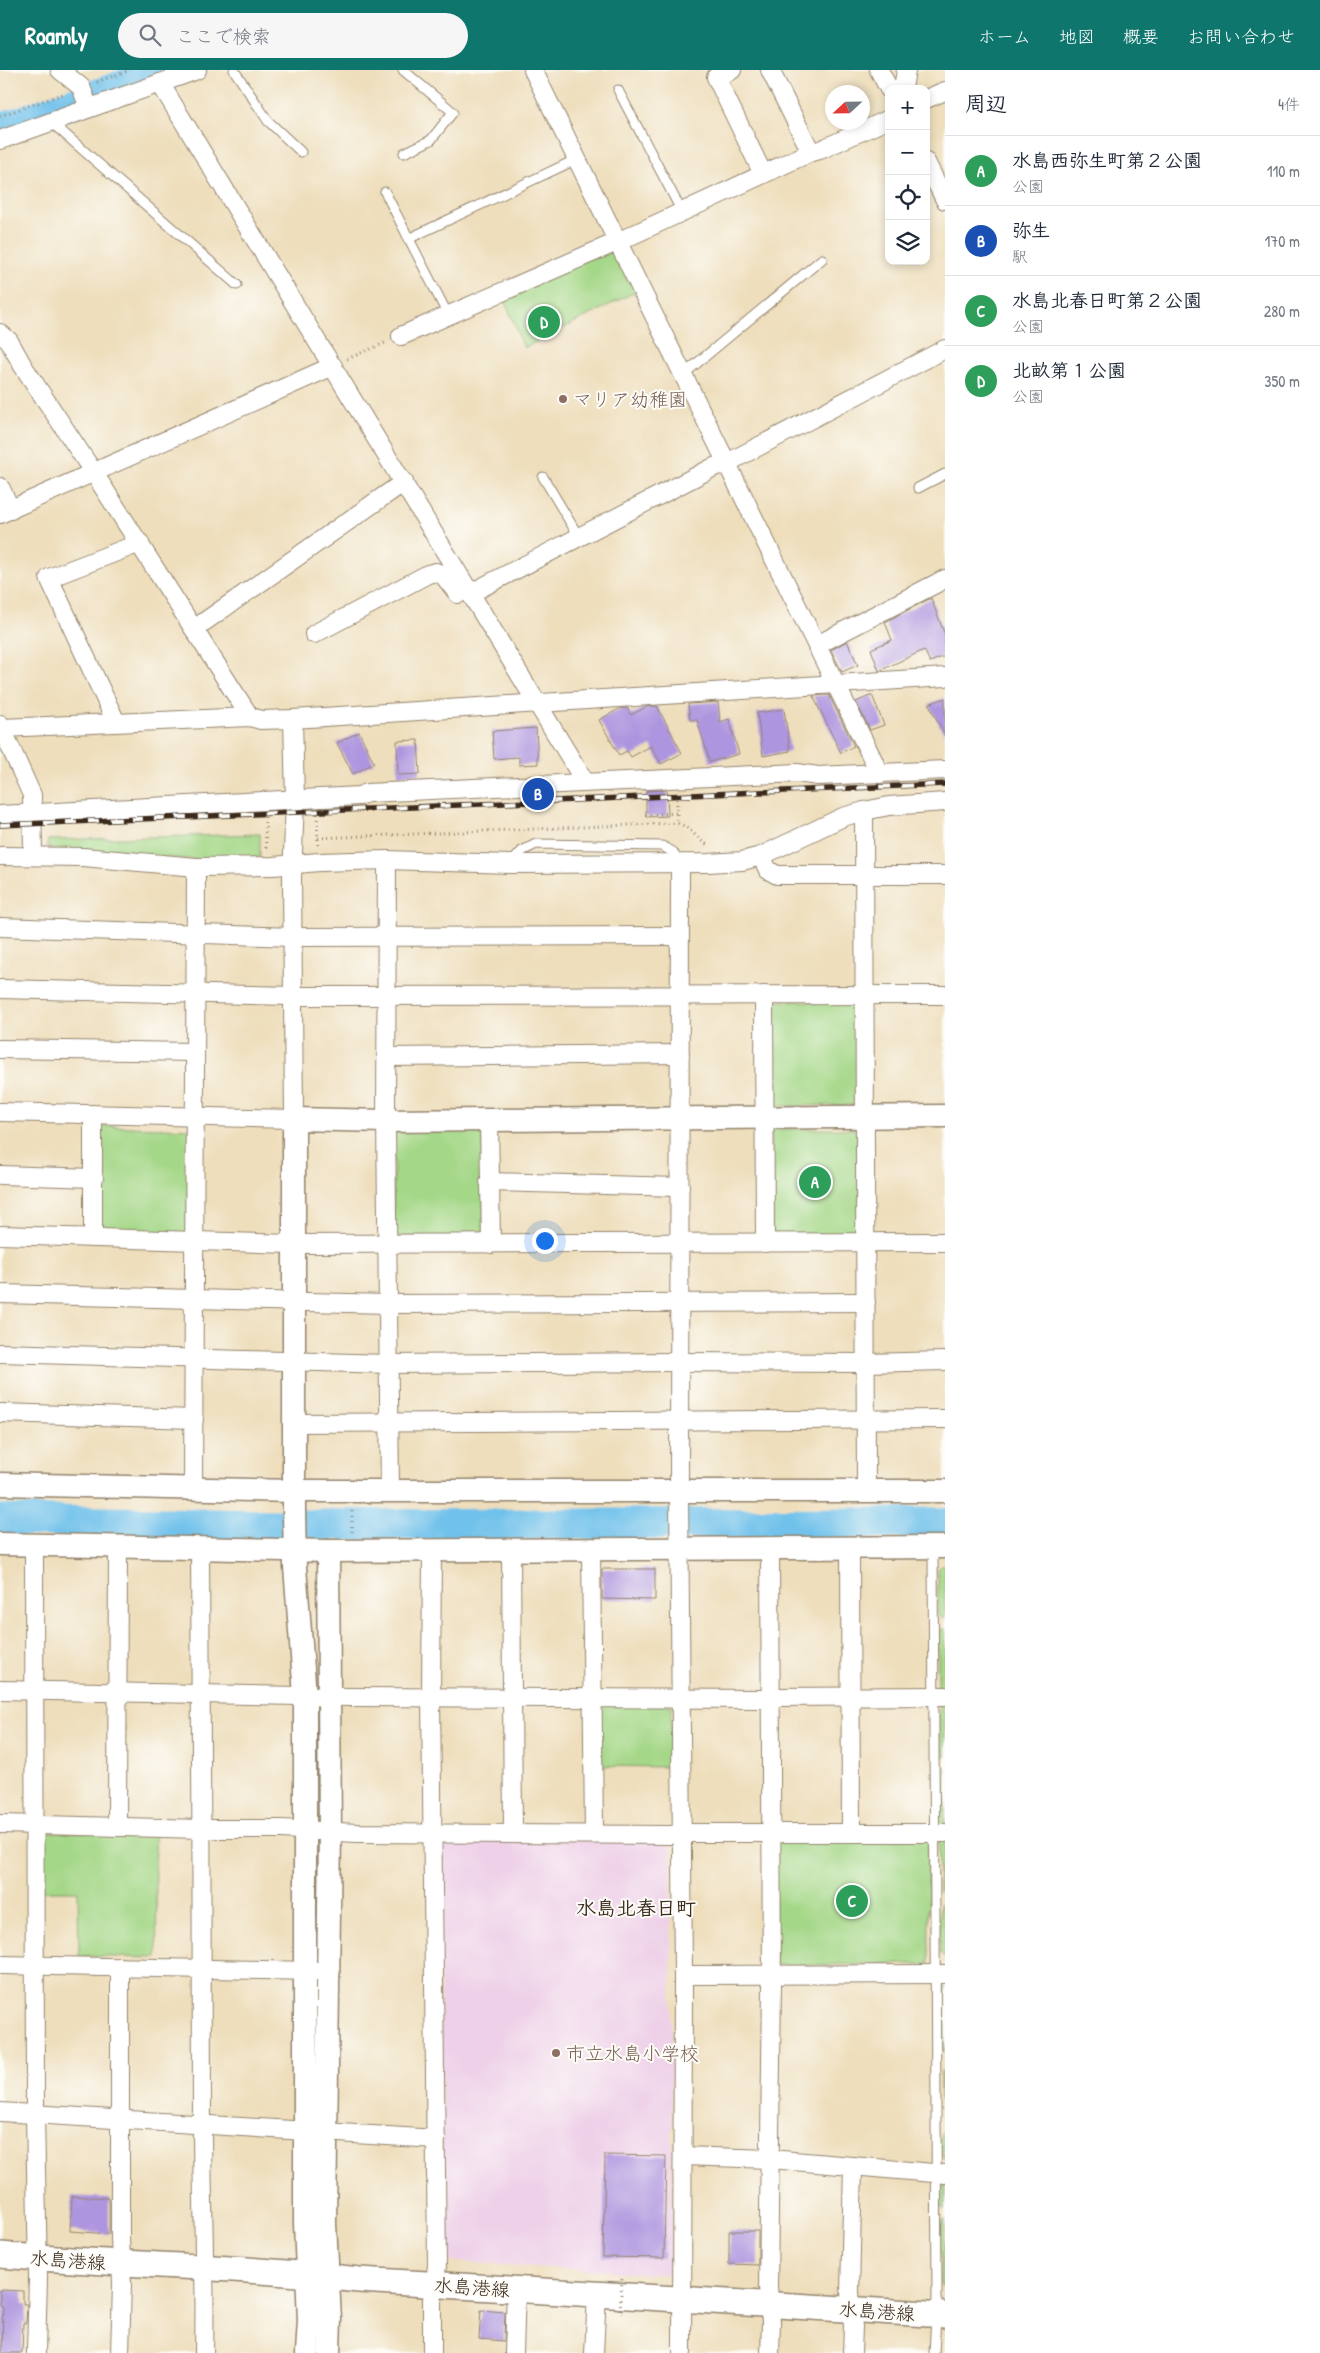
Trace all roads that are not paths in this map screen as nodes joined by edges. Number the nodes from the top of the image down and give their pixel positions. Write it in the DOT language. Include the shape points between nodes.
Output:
graph roads {
  1 [pos="60,70"];
  2 [pos="197,70"];
  3 [pos="234,70"];
  4 [pos="403,70"];
  5 [pos="533,70"];
  6 [pos="770,70"];
  7 [pos="879,70"];
  8 [pos="906,70"];
  9 [pos="720,72"];
  10 [pos="160,83"];
  11 [pos="887,85"];
  12 [pos="904,85"];
  13 [pos="618,90"];
  14 [pos="945,91"];
  15 [pos="930,98"];
  16 [pos="87,101"];
  17 [pos="885,121"];
  18 [pos="51,122"];
  19 [pos="0,140"];
  20 [pos="301,152"];
  21 [pos="811,152"];
  22 [pos="404,153"];
  23 [pos="576,160"];
  24 [pos="930,170"];
  25 [pos="763,174"];
  26 [pos="385,192"];
  27 [pos="945,200"];
  28 [pos="682,212"];
  29 [pos="408,239"];
  30 [pos="618,241"];
  31 [pos="822,259"];
  32 [pos="237,284"];
  33 [pos="448,315"];
  34 [pos="0,333"];
  35 [pos="401,336"];
  36 [pos="945,349"];
  37 [pos="333,366"];
  38 [pos="684,374"];
  39 [pos="727,463"];
  40 [pos="94,473"];
  41 [pos="945,474"];
  42 [pos="543,477"];
  43 [pos="404,482"];
  44 [pos="0,487"];
  45 [pos="918,488"];
  46 [pos="6,512"];
  47 [pos="579,538"];
  48 [pos="140,543"];
  49 [pos="945,579"];
  50 [pos="470,591"];
  51 [pos="194,628"];
  52 [pos="314,634"];
  53 [pos="817,645"];
  54 [pos="945,677"];
  55 [pos="834,685"];
  56 [pos="538,702"];
  57 [pos="250,717"];
  58 [pos="293,719"];
  59 [pos="116,722"];
  60 [pos="1,726"];
  61 [pos="945,770"];
  62 [pos="880,774"];
  63 [pos="585,782"];
  64 [pos="295,800"];
  65 [pos="945,802"];
  66 [pos="864,811"];
  67 [pos="33,813"];
  68 [pos="0,815"];
  69 [pos="32,855"];
  70 [pos="0,856"];
  71 [pos="761,856"];
  72 [pos="387,860"];
  73 [pos="292,864"];
  74 [pos="680,864"];
  75 [pos="196,867"];
  76 [pos="866,875"];
  77 [pos="945,875"];
  78 [pos="0,927"];
  79 [pos="195,933"];
  80 [pos="387,936"];
  81 [pos="680,936"];
  82 [pos="293,937"];
  83 [pos="0,989"];
  84 [pos="195,993"];
  85 [pos="764,994"];
  86 [pos="680,995"];
  87 [pos="865,995"];
  88 [pos="945,995"];
  89 [pos="294,996"];
  90 [pos="386,996"];
  91 [pos="0,1048"];
  92 [pos="195,1052"];
  93 [pos="680,1054"];
  94 [pos="387,1057"];
  95 [pos="0,1112"];
  96 [pos="94,1114"];
  97 [pos="865,1116"];
  98 [pos="945,1116"];
  99 [pos="196,1117"];
  100 [pos="764,1118"];
  101 [pos="294,1119"];
  102 [pos="680,1119"];
  103 [pos="489,1120"];
  104 [pos="386,1121"];
  105 [pos="0,1175"];
  106 [pos="94,1178"];
  107 [pos="489,1182"];
  108 [pos="680,1187"];
  109 [pos="0,1235"];
  110 [pos="94,1238"];
  111 [pos="195,1241"];
  112 [pos="866,1242"];
  113 [pos="945,1242"];
  114 [pos="680,1243"];
  115 [pos="765,1243"];
  116 [pos="292,1244"];
  117 [pos="388,1244"];
  118 [pos="491,1244"];
  119 [pos="0,1294"];
  120 [pos="196,1298"];
  121 [pos="293,1301"];
  122 [pos="680,1302"];
  123 [pos="866,1302"];
  124 [pos="388,1304"];
  125 [pos="0,1353"];
  126 [pos="195,1359"];
  127 [pos="945,1361"];
  128 [pos="293,1362"];
  129 [pos="679,1362"];
  130 [pos="866,1363"];
  131 [pos="389,1364"];
  132 [pos="0,1413"];
  133 [pos="194,1419"];
  134 [pos="945,1419"];
  135 [pos="679,1421"];
  136 [pos="866,1421"];
  137 [pos="389,1422"];
  138 [pos="294,1423"];
  139 [pos="0,1484"];
  140 [pos="193,1489"];
  141 [pos="866,1491"];
  142 [pos="945,1491"];
  143 [pos="390,1492"];
  144 [pos="294,1500"];
  145 [pos="679,1500"];
  146 [pos="680,1540"];
  147 [pos="295,1542"];
  148 [pos="0,1544"];
  149 [pos="34,1545"];
  150 [pos="118,1547"];
  151 [pos="939,1547"];
  152 [pos="200,1548"];
  153 [pos="770,1548"];
  154 [pos="850,1548"];
  155 [pos="432,1550"];
  156 [pos="511,1550"];
  157 [pos="591,1550"];
  158 [pos="328,1551"];
  159 [pos="328,1651"];
  160 [pos="0,1690"];
  161 [pos="34,1691"];
  162 [pos="118,1692"];
  163 [pos="200,1693"];
  164 [pos="305,1695"];
  165 [pos="329,1696"];
  166 [pos="939,1696"];
  167 [pos="431,1697"];
  168 [pos="512,1697"];
  169 [pos="680,1697"];
  170 [pos="851,1697"];
  171 [pos="592,1698"];
  172 [pos="770,1698"];
  173 [pos="0,1824"];
  174 [pos="35,1825"];
  175 [pos="117,1827"];
  176 [pos="203,1830"];
  177 [pos="306,1830"];
  178 [pos="330,1832"];
  179 [pos="432,1833"];
  180 [pos="513,1833"];
  181 [pos="770,1833"];
  182 [pos="851,1833"];
  183 [pos="940,1833"];
  184 [pos="594,1834"];
  185 [pos="681,1834"];
  186 [pos="0,1965"];
  187 [pos="36,1966"];
  188 [pos="120,1967"];
  189 [pos="204,1969"];
  190 [pos="305,1971"];
  191 [pos="328,1971"];
  192 [pos="771,1974"];
  193 [pos="683,1975"];
  194 [pos="940,1975"];
  195 [pos="0,2112"];
  196 [pos="35,2114"];
  197 [pos="120,2119"];
  198 [pos="202,2125"];
  199 [pos="305,2132"];
  200 [pos="328,2133"];
  201 [pos="436,2139"];
  202 [pos="682,2156"];
  203 [pos="770,2159"];
  204 [pos="853,2166"];
  205 [pos="941,2174"];
  206 [pos="0,2254"];
  207 [pos="37,2258"];
  208 [pos="121,2264"];
  209 [pos="205,2268"];
  210 [pos="318,2275"];
  211 [pos="434,2284"];
  212 [pos="516,2289"];
  213 [pos="597,2294"];
  214 [pos="682,2300"];
  215 [pos="770,2305"];
  216 [pos="852,2310"];
  217 [pos="940,2315"];
  218 [pos="36,2353"];
  219 [pos="120,2353"];
  220 [pos="204,2353"];
  221 [pos="307,2353"];
  222 [pos="329,2353"];
  223 [pos="432,2353"];
  224 [pos="514,2353"];
  225 [pos="594,2353"];
  226 [pos="682,2353"];
  227 [pos="770,2353"];
  228 [pos="852,2353"];
  229 [pos="934,2353"];
  1 -- 16 [label="street"];
  2 -- 10 [label="street"];
  3 -- 20 [label="lane" via="268,121"];
  4 -- 22 [label="lane" via="453,112 432,140"];
  5 -- 23 [label="street"];
  6 -- 21 [label="street"];
  7 -- 11 [label="street"];
  8 -- 12 [label="street"];
  9 -- 25 [label="street"];
  10 -- 16 [label="street"];
  10 -- 37 [label="street"];
  13 -- 28 [label="lane"];
  14 -- 15 [label="street"];
  16 -- 18 [label="street"];
  17 -- 21 [label="street"];
  18 -- 19 [label="street"];
  18 -- 32 [label="lane"];
  21 -- 25 [label="street"];
  23 -- 29 [label="lane"];
  23 -- 30 [label="street"];
  24 -- 27 [label="street"];
  25 -- 28 [label="street"];
  26 -- 29 [label="lane"];
  28 -- 30 [label="street"];
  29 -- 33 [label="lane"];
  30 -- 33 [label="street"];
  30 -- 38 [label="street"];
  31 -- 38 [label="lane"];
  33 -- 35 [label="street"];
  34 -- 40 [label="street" via="9,341"];
  36 -- 39 [label="street"];
  37 -- 40 [label="street"];
  37 -- 43 [label="street"];
  38 -- 39 [label="street"];
  39 -- 47 [label="street"];
  39 -- 53 [label="street"];
  40 -- 46 [label="street"];
  40 -- 48 [label="street"];
  41 -- 45 [label="lane"];
  42 -- 47 [label="lane"];
  43 -- 50 [label="street"];
  43 -- 51 [label="street"];
  44 -- 46 [label="street"];
  47 -- 50 [label="street"];
  48 -- 51 [label="street"];
  48 -- 59 [label="street" via="49,578"];
  49 -- 53 [label="street"];
  50 -- 52 [label="street" via="458,594 442,575 436,572 428,574"];
  50 -- 56 [label="street"];
  51 -- 57 [label="street"];
  53 -- 55 [label="street"];
  54 -- 55 [label="street"];
  55 -- 56 [label="street"];
  55 -- 62 [label="street"];
  56 -- 58 [label="street"];
  56 -- 63 [label="street"];
  57 -- 58 [label="street"];
  57 -- 59 [label="street"];
  58 -- 64 [label="street"];
  59 -- 60 [label="street"];
  60 -- 67 [label="street" via="32,795"];
  61 -- 62 [label="street"];
  62 -- 63 [label="street" via="818,776 797,773"];
  63 -- 64 [label="street" via="367,793"];
  64 -- 67 [label="street"];
  64 -- 73 [label="street"];
  65 -- 66 [label="street"];
  66 -- 71 [label="street"];
  66 -- 76 [label="street"];
  67 -- 68 [label="street"];
  67 -- 69 [label="street"];
  69 -- 70 [label="street"];
  69 -- 75 [label="street"];
  71 -- 74 [label="street" via="742,861"];
  71 -- 76 [label="street" via="768,870 778,875"];
  72 -- 73 [label="street"];
  72 -- 74 [label="street"];
  72 -- 80 [label="street"];
  73 -- 75 [label="street"];
  73 -- 82 [label="street"];
  74 -- 81 [label="street"];
  75 -- 79 [label="street"];
  76 -- 77 [label="street"];
  76 -- 87 [label="street"];
  78 -- 79 [label="street"];
  79 -- 82 [label="street"];
  79 -- 84 [label="street"];
  80 -- 81 [label="street"];
  80 -- 82 [label="street"];
  80 -- 90 [label="street"];
  81 -- 86 [label="street"];
  82 -- 89 [label="street"];
  83 -- 84 [label="street"];
  84 -- 89 [label="street"];
  84 -- 92 [label="street"];
  85 -- 86 [label="street"];
  85 -- 87 [label="street"];
  85 -- 100 [label="street"];
  86 -- 90 [label="street"];
  86 -- 93 [label="street"];
  87 -- 88 [label="street"];
  87 -- 97 [label="street"];
  89 -- 90 [label="street"];
  89 -- 101 [label="street"];
  90 -- 94 [label="street"];
  91 -- 92 [label="street"];
  92 -- 99 [label="street"];
  93 -- 94 [label="street"];
  93 -- 102 [label="street"];
  94 -- 104 [label="street"];
  95 -- 96 [label="street"];
  96 -- 99 [label="street"];
  96 -- 106 [label="street"];
  97 -- 98 [label="street"];
  97 -- 100 [label="street"];
  97 -- 112 [label="street"];
  99 -- 101 [label="street"];
  99 -- 111 [label="street"];
  100 -- 102 [label="street"];
  100 -- 115 [label="street"];
  101 -- 104 [label="street"];
  101 -- 116 [label="street"];
  102 -- 103 [label="street"];
  102 -- 108 [label="street"];
  103 -- 104 [label="street"];
  103 -- 107 [label="street"];
  104 -- 117 [label="street"];
  105 -- 106 [label="street"];
  106 -- 110 [label="street"];
  107 -- 108 [label="street"];
  107 -- 118 [label="street"];
  108 -- 114 [label="street"];
  109 -- 110 [label="street"];
  110 -- 111 [label="street"];
  111 -- 116 [label="street"];
  111 -- 120 [label="street"];
  112 -- 113 [label="street"];
  112 -- 115 [label="street"];
  112 -- 123 [label="street"];
  114 -- 115 [label="street"];
  114 -- 118 [label="street"];
  114 -- 122 [label="street"];
  116 -- 117 [label="street"];
  116 -- 121 [label="street"];
  117 -- 118 [label="street"];
  117 -- 124 [label="street"];
  119 -- 120 [label="street"];
  120 -- 121 [label="street"];
  120 -- 126 [label="street"];
  121 -- 124 [label="street"];
  121 -- 128 [label="street"];
  122 -- 123 [label="street"];
  122 -- 124 [label="street"];
  122 -- 129 [label="street"];
  123 -- 130 [label="street"];
  124 -- 131 [label="street"];
  125 -- 126 [label="street"];
  126 -- 128 [label="street"];
  126 -- 133 [label="street"];
  127 -- 130 [label="street"];
  128 -- 131 [label="street"];
  128 -- 138 [label="street"];
  129 -- 130 [label="street"];
  129 -- 131 [label="street"];
  129 -- 135 [label="street"];
  130 -- 136 [label="street"];
  131 -- 137 [label="street"];
  132 -- 133 [label="street"];
  133 -- 140 [label="street"];
  134 -- 136 [label="street"];
  135 -- 136 [label="street"];
  135 -- 137 [label="street"];
  135 -- 145 [label="street"];
  136 -- 141 [label="street"];
  137 -- 138 [label="street"];
  137 -- 143 [label="street"];
  138 -- 144 [label="street"];
  139 -- 140 [label="street"];
  140 -- 144 [label="street"];
  141 -- 142 [label="street"];
  141 -- 145 [label="street"];
  143 -- 144 [label="street"];
  143 -- 145 [label="street"];
  144 -- 147 [label="street"];
  145 -- 146 [label="street"];
  146 -- 153 [label="street"];
  146 -- 157 [label="street"];
  146 -- 169 [label="street"];
  147 -- 152 [label="street"];
  147 -- 158 [label="street"];
  147 -- 159 [label="street" via="308,1576"];
  147 -- 164 [label="street"];
  148 -- 149 [label="street"];
  149 -- 150 [label="street"];
  149 -- 161 [label="street"];
  150 -- 152 [label="street"];
  150 -- 162 [label="street"];
  151 -- 154 [label="street"];
  151 -- 166 [label="lane"];
  152 -- 163 [label="street"];
  153 -- 154 [label="street"];
  153 -- 172 [label="street"];
  154 -- 170 [label="street"];
  155 -- 156 [label="street"];
  155 -- 158 [label="street"];
  155 -- 167 [label="street"];
  156 -- 157 [label="street"];
  156 -- 168 [label="street"];
  157 -- 171 [label="street"];
  158 -- 159 [label="street"];
  159 -- 165 [label="street"];
  160 -- 161 [label="street"];
  161 -- 162 [label="street"];
  161 -- 174 [label="street"];
  162 -- 163 [label="street"];
  162 -- 175 [label="street"];
  163 -- 164 [label="street"];
  163 -- 176 [label="street"];
  164 -- 165 [label="street"];
  164 -- 177 [label="street"];
  165 -- 167 [label="street"];
  165 -- 178 [label="street"];
  166 -- 170 [label="street"];
  166 -- 183 [label="lane"];
  167 -- 168 [label="street"];
  167 -- 179 [label="street"];
  168 -- 171 [label="street"];
  168 -- 180 [label="street"];
  169 -- 171 [label="street"];
  169 -- 172 [label="street"];
  169 -- 185 [label="street"];
  170 -- 172 [label="street"];
  170 -- 182 [label="street"];
  171 -- 184 [label="street"];
  172 -- 181 [label="street"];
  173 -- 174 [label="street"];
  174 -- 175 [label="street"];
  174 -- 187 [label="street"];
  175 -- 176 [label="street"];
  176 -- 177 [label="street"];
  176 -- 189 [label="street"];
  177 -- 178 [label="street"];
  177 -- 190 [label="street"];
  178 -- 179 [label="street"];
  178 -- 191 [label="street"];
  179 -- 180 [label="street"];
  179 -- 201 [label="street"];
  180 -- 184 [label="street"];
  181 -- 182 [label="street"];
  181 -- 185 [label="street"];
  181 -- 192 [label="street"];
  182 -- 183 [label="street"];
  183 -- 194 [label="lane"];
  184 -- 185 [label="street"];
  185 -- 193 [label="street"];
  186 -- 187 [label="street"];
  187 -- 188 [label="street"];
  187 -- 196 [label="street"];
  188 -- 189 [label="street"];
  188 -- 197 [label="street"];
  189 -- 190 [label="street"];
  189 -- 198 [label="street"];
  190 -- 191 [label="street"];
  190 -- 199 [label="street"];
  191 -- 200 [label="street"];
  192 -- 193 [label="street"];
  192 -- 194 [label="street"];
  192 -- 203 [label="street"];
  193 -- 202 [label="street"];
  194 -- 205 [label="lane"];
  195 -- 196 [label="street"];
  196 -- 197 [label="street"];
  196 -- 207 [label="street"];
  197 -- 198 [label="street"];
  197 -- 208 [label="street"];
  198 -- 199 [label="street"];
  198 -- 209 [label="street"];
  199 -- 200 [label="street"];
  199 -- 210 [label="street"];
  200 -- 201 [label="street"];
  200 -- 210 [label="street" via="325,2224"];
  201 -- 211 [label="street" via="437,2266"];
  202 -- 203 [label="street"];
  202 -- 214 [label="street"];
  203 -- 204 [label="street"];
  203 -- 215 [label="street"];
  204 -- 205 [label="street"];
  204 -- 216 [label="street"];
  205 -- 217 [label="lane"];
  206 -- 207 [label="main road, 水島港線"];
  207 -- 208 [label="main road, 水島港線"];
  207 -- 218 [label="street"];
  208 -- 209 [label="main road, 水島港線"];
  208 -- 219 [label="street"];
  209 -- 210 [label="main road, 水島港線"];
  209 -- 220 [label="street"];
  210 -- 211 [label="main road, 水島港線"];
  210 -- 221 [label="street" via="309,2320"];
  210 -- 222 [label="street"];
  211 -- 212 [label="main road, 水島港線"];
  211 -- 223 [label="street"];
  212 -- 213 [label="main road, 水島港線"];
  212 -- 224 [label="street"];
  213 -- 214 [label="main road, 水島港線"];
  213 -- 225 [label="street"];
  214 -- 215 [label="main road, 水島港線"];
  214 -- 226 [label="street"];
  215 -- 216 [label="main road, 水島港線"];
  215 -- 227 [label="street"];
  216 -- 217 [label="main road, 水島港線"];
  216 -- 228 [label="street"];
  217 -- 229 [label="lane"];
}
